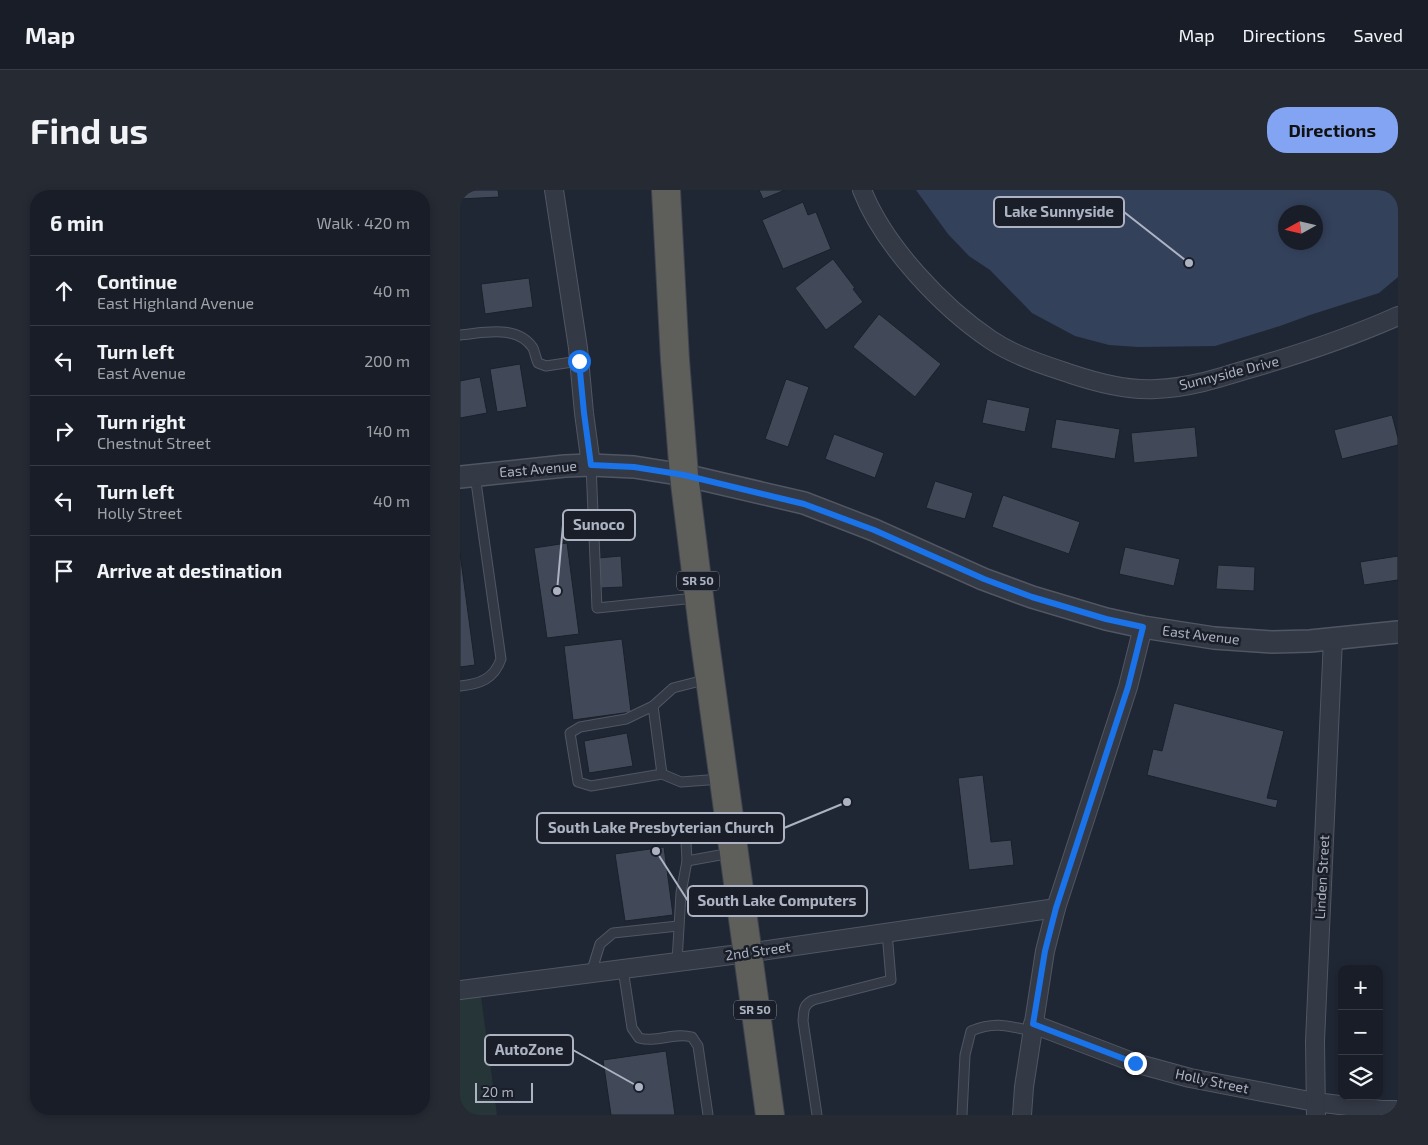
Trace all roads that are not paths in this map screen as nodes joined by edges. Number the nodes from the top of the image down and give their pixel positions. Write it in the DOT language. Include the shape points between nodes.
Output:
graph roads {
  1 [pos="554,190"];
  2 [pos="666,190"];
  3 [pos="862,190"];
  4 [pos="1398,316"];
  5 [pos="460,335"];
  6 [pos="579,361"];
  7 [pos="591,465"];
  8 [pos="684,475"];
  9 [pos="468,476"];
  10 [pos="700,597"];
  11 [pos="1143,627"];
  12 [pos="1398,632"];
  13 [pos="1333,639"];
  14 [pos="710,679"];
  15 [pos="460,686"];
  16 [pos="653,706"];
  17 [pos="662,774"];
  18 [pos="724,779"];
  19 [pos="729,817"];
  20 [pos="685,823"];
  21 [pos="642,828"];
  22 [pos="734,853"];
  23 [pos="687,861"];
  24 [pos="1056,908"];
  25 [pos="678,926"];
  26 [pos="887,932"];
  27 [pos="748,952"];
  28 [pos="677,962"];
  29 [pos="624,968"];
  30 [pos="591,973"];
  31 [pos="460,990"];
  32 [pos="1033,1028"];
  33 [pos="1315,1108"];
  34 [pos="1398,1110"];
  35 [pos="708,1115"];
  36 [pos="770,1115"];
  37 [pos="817,1115"];
  38 [pos="962,1115"];
  39 [pos="1022,1115"];
  1 -- 6 [label="street"];
  2 -- 8 [label="highway, SR 50"];
  3 -- 4 [label="street, Sunnyside Drive" via="880,225 901,254 956,313 992,341 1013,352 1093,381 1155,390 1191,386 1299,355"];
  5 -- 6 [label="lane" via="500,331 524,338 538,363 546,366"];
  6 -- 7 [label="street"];
  7 -- 8 [label="street, East Avenue" via="634,467"];
  7 -- 9 [label="street, East Avenue"];
  7 -- 10 [label="lane" via="597,608"];
  8 -- 10 [label="highway, SR 50"];
  8 -- 11 [label="street, East Avenue" via="804,504 1032,597"];
  9 -- 15 [label="lane" via="501,659 492,676"];
  10 -- 14 [label="highway, SR 50"];
  11 -- 13 [label="street, East Avenue" via="1214,638 1272,642"];
  11 -- 24 [label="street" via="1128,687"];
  12 -- 13 [label="street, East Avenue"];
  13 -- 33 [label="street, Linden Street"];
  14 -- 16 [label="lane" via="673,688"];
  14 -- 18 [label="highway, SR 50"];
  16 -- 17 [label="lane"];
  16 -- 17 [label="lane" via="626,719 580,727 570,733 578,782 591,786"];
  17 -- 18 [label="lane" via="681,782"];
  18 -- 19 [label="highway, SR 50"];
  19 -- 20 [label="lane"];
  19 -- 22 [label="highway, SR 50"];
  20 -- 21 [label="lane"];
  20 -- 23 [label="lane"];
  22 -- 23 [label="lane"];
  22 -- 27 [label="highway, SR 50"];
  23 -- 25 [label="lane"];
  24 -- 26 [label="street, 2nd Street"];
  24 -- 32 [label="street" via="1045,951"];
  25 -- 28 [label="lane"];
  25 -- 30 [label="lane" via="613,933 600,944"];
  26 -- 27 [label="street, 2nd Street"];
  26 -- 37 [label="lane" via="891,980 807,1003 803,1021"];
  27 -- 28 [label="street, 2nd Street"];
  27 -- 36 [label="highway, SR 50"];
  28 -- 29 [label="street, 2nd Street"];
  29 -- 30 [label="street, 2nd Street"];
  29 -- 35 [label="lane" via="632,1028 639,1038 683,1035 692,1037 698,1046"];
  30 -- 31 [label="street, 2nd Street"];
  32 -- 33 [label="street, Holly Street" via="1135,1063"];
  32 -- 38 [label="lane" via="998,1024 971,1031 965,1055"];
  32 -- 39 [label="street"];
  33 -- 34 [label="street, Holly Street"];
}
